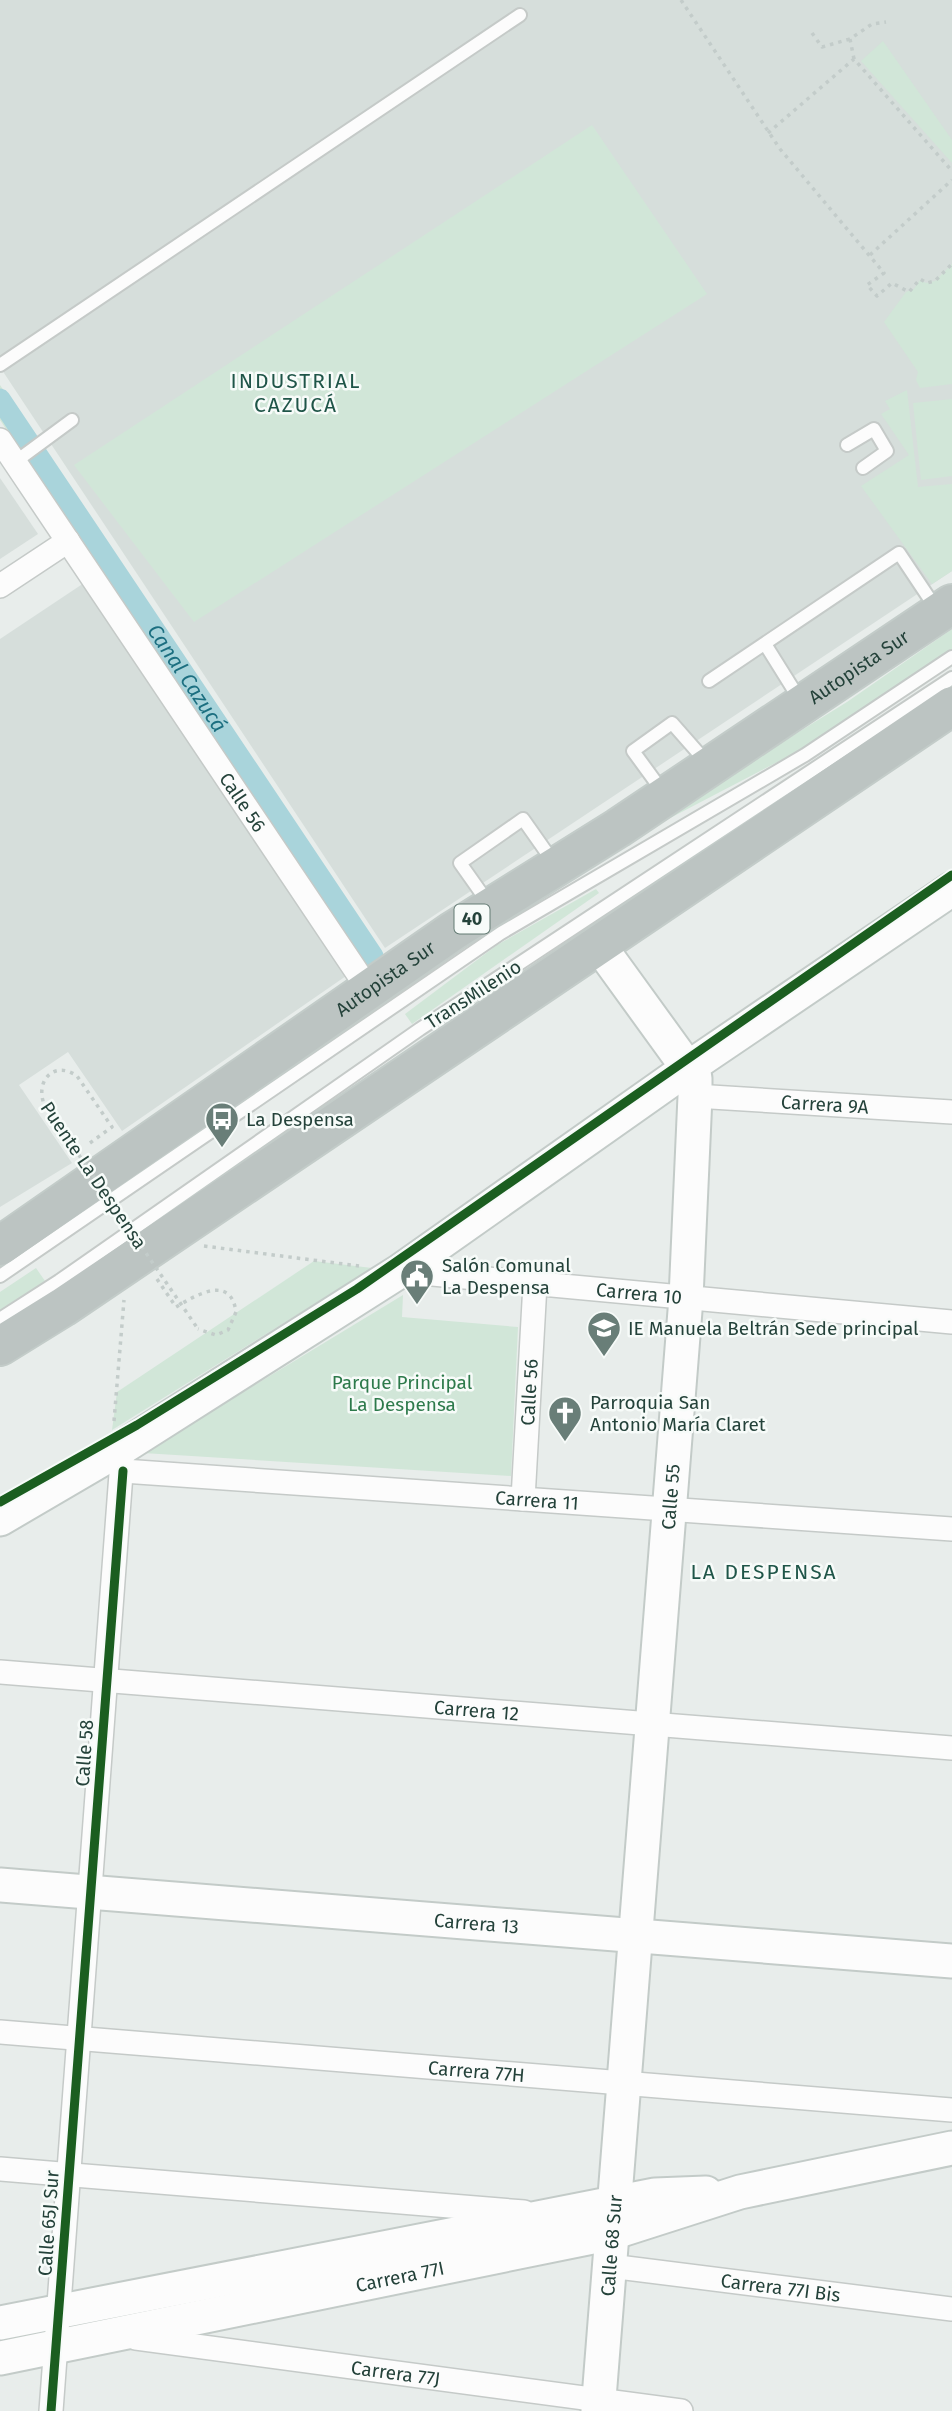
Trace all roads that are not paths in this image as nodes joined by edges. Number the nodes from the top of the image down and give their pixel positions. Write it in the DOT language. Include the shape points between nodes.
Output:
graph roads {
  1 [pos="520,15"];
  2 [pos="0,365"];
  3 [pos="72,420"];
  4 [pos="0,440"];
  5 [pos="847,445"];
  6 [pos="19,458"];
  7 [pos="863,468"];
  8 [pos="68,541"];
  9 [pos="0,586"];
  10 [pos="946,608"];
  11 [pos="765,644"];
  12 [pos="952,657"];
  13 [pos="952,678"];
  14 [pos="709,681"];
  15 [pos="803,704"];
  16 [pos="952,706"];
  17 [pos="710,766"];
  18 [pos="666,797"];
  19 [pos="557,866"];
  20 [pos="952,889"];
  21 [pos="491,907"];
  22 [pos="598,944"];
  23 [pos="369,990"];
  24 [pos="692,1082"];
  25 [pos="952,1112"];
  26 [pos="0,1246"];
  27 [pos="400,1272"];
  28 [pos="0,1276"];
  29 [pos="535,1284"];
  30 [pos="686,1298"];
  31 [pos="0,1319"];
  32 [pos="952,1322"];
  33 [pos="0,1346"];
  34 [pos="119,1458"];
  35 [pos="523,1499"];
  36 [pos="670,1509"];
  37 [pos="0,1519"];
  38 [pos="952,1529"];
  39 [pos="0,1672"];
  40 [pos="107,1681"];
  41 [pos="653,1726"];
  42 [pos="952,1748"];
  43 [pos="0,1885"];
  44 [pos="91,1892"];
  45 [pos="636,1934"];
  46 [pos="952,1961"];
  47 [pos="0,2032"];
  48 [pos="80,2037"];
  49 [pos="624,2081"];
  50 [pos="952,2110"];
  51 [pos="952,2148"];
  52 [pos="0,2169"];
  53 [pos="69,2174"];
  54 [pos="551,2215"];
  55 [pos="614,2218"];
  56 [pos="610,2266"];
  57 [pos="952,2309"];
  58 [pos="59,2310"];
  59 [pos="0,2323"];
  60 [pos="112,2334"];
  61 [pos="56,2346"];
  62 [pos="0,2358"];
  63 [pos="599,2405"];
  64 [pos="51,2411"];
  65 [pos="681,2411"];
  1 -- 2 [label="lane"];
  3 -- 6 [label="lane"];
  4 -- 6 [label="street, Calle 56"];
  5 -- 7 [label="lane" via="874,429 887,451"];
  6 -- 8 [label="street, Calle 56"];
  8 -- 9 [label="street"];
  8 -- 23 [label="street, Calle 56"];
  10 -- 11 [label="lane" via="899,553"];
  10 -- 15 [label="highway, Autopista Sur / 40"];
  11 -- 14 [label="lane"];
  11 -- 15 [label="lane"];
  12 -- 28 [label="lane, TransMilenio" via="805,755 510,927"];
  13 -- 31 [label="lane, TransMilenio" via="419,1029"];
  15 -- 17 [label="highway, Autopista Sur / 40"];
  16 -- 22 [label="highway"];
  17 -- 18 [label="highway, Autopista Sur / 40"];
  17 -- 18 [label="lane" via="672,723 633,751"];
  18 -- 19 [label="highway, Autopista Sur / 40"];
  19 -- 21 [label="highway, Autopista Sur / 40"];
  19 -- 21 [label="lane" via="523,819 460,863"];
  20 -- 24 [label="street"];
  21 -- 23 [label="highway, Autopista Sur / 40"];
  22 -- 24 [label="street"];
  22 -- 33 [label="highway"];
  23 -- 26 [label="highway, Autopista Sur / 40"];
  24 -- 25 [label="street, Carrera 9A"];
  24 -- 27 [label="street"];
  24 -- 30 [label="street, Calle 55"];
  27 -- 29 [label="street, Carrera 10"];
  27 -- 34 [label="street"];
  29 -- 30 [label="street, Carrera 10"];
  29 -- 35 [label="street, Calle 56"];
  30 -- 32 [label="street, Carrera 10"];
  30 -- 36 [label="street, Calle 55"];
  34 -- 35 [label="street, Carrera 11"];
  34 -- 37 [label="street"];
  34 -- 40 [label="street, Calle 58"];
  35 -- 36 [label="street, Carrera 11"];
  36 -- 38 [label="street, Carrera 11"];
  36 -- 41 [label="street, Calle 55"];
  39 -- 40 [label="street, Carrera 12"];
  40 -- 41 [label="street, Carrera 12"];
  40 -- 44 [label="street, Calle 58"];
  41 -- 42 [label="street, Carrera 12"];
  41 -- 45 [label="street, Calle 55"];
  43 -- 44 [label="street, Carrera 13"];
  44 -- 45 [label="street, Carrera 13"];
  44 -- 48 [label="street, Calle 58"];
  45 -- 46 [label="street, Carrera 13"];
  45 -- 49 [label="street, Calle 55"];
  47 -- 48 [label="street, Carrera 77H"];
  48 -- 49 [label="street, Carrera 77H"];
  48 -- 53 [label="street, Calle 65J Sur"];
  49 -- 50 [label="street, Carrera 77H"];
  49 -- 55 [label="street, Calle 68 Sur"];
  51 -- 55 [label="street, Carrera 77I" via="740,2192 655,2195"];
  52 -- 53 [label="street, Carrera 77I"];
  53 -- 54 [label="street, Carrera 77I"];
  53 -- 58 [label="street, Calle 65J Sur"];
  54 -- 55 [label="street, Carrera 77I"];
  54 -- 58 [label="street, Carrera 77I"];
  55 -- 56 [label="street, Calle 68 Sur"];
  55 -- 60 [label="street, Carrera 77I"];
  56 -- 57 [label="street, Carrera 77I Bis"];
  56 -- 63 [label="street, Calle 68 Sur"];
  58 -- 59 [label="street"];
  58 -- 61 [label="street, Calle 65J Sur"];
  60 -- 61 [label="street, Carrera 77I"];
  60 -- 63 [label="street, Carrera 77J"];
  61 -- 62 [label="street"];
  61 -- 64 [label="street, Calle 65J Sur"];
  63 -- 65 [label="street, Carrera 77J"];
}
